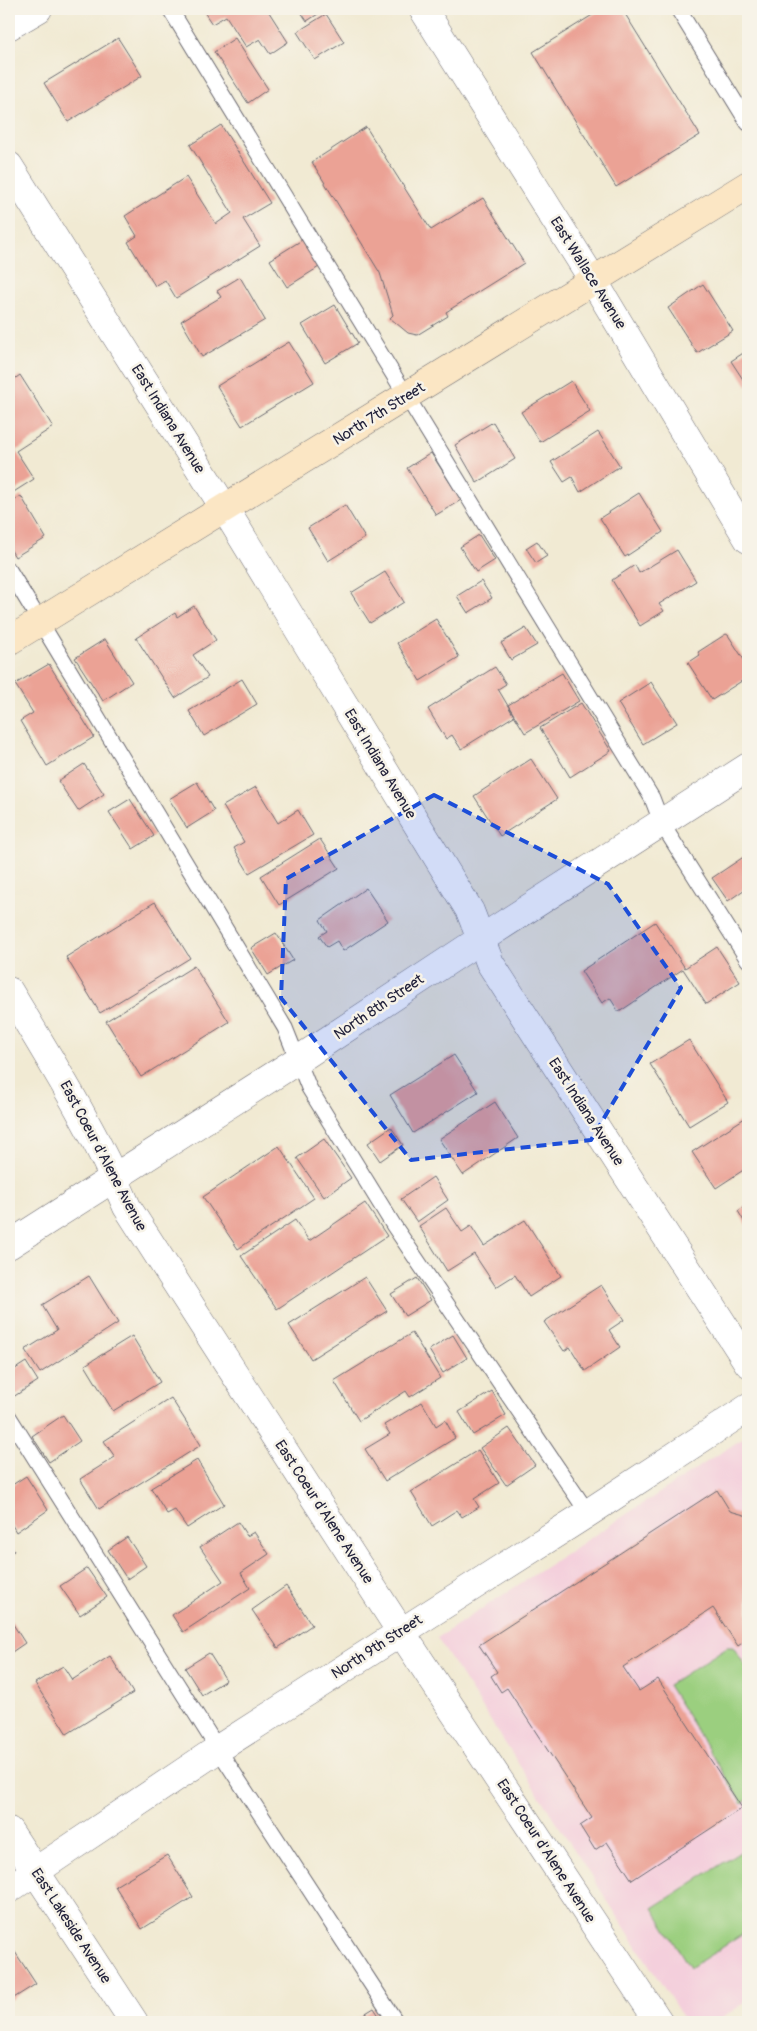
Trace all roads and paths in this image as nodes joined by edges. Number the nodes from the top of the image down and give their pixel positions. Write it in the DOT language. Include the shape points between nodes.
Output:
graph roads {
  1 [pos="38,9"];
  2 [pos="170,9"];
  3 [pos="423,9"];
  4 [pos="678,9"];
  5 [pos="9,26"];
  6 [pos="748,123"];
  7 [pos="9,166"];
  8 [pos="748,185"];
  9 [pos="593,280"];
  10 [pos="407,396"];
  11 [pos="225,509"];
  12 [pos="748,539"];
  13 [pos="9,570"];
  14 [pos="40,622"];
  15 [pos="9,641"];
  16 [pos="748,767"];
  17 [pos="662,824"];
  18 [pos="481,939"];
  19 [pos="748,960"];
  20 [pos="9,991"];
  21 [pos="298,1060"];
  22 [pos="114,1177"];
  23 [pos="9,1245"];
  24 [pos="748,1363"];
  25 [pos="748,1408"];
  26 [pos="9,1417"];
  27 [pos="588,1513"];
  28 [pos="401,1632"];
  29 [pos="218,1749"];
  30 [pos="9,1830"];
  31 [pos="36,1872"];
  32 [pos="9,1890"];
  33 [pos="134,2022"];
  34 [pos="396,2022"];
  35 [pos="659,2022"];
  1 -- 5 [label="street"];
  2 -- 10 [label="lane"];
  3 -- 9 [label="street, East Wallace Avenue"];
  4 -- 6 [label="lane"];
  7 -- 11 [label="street, East Indiana Avenue"];
  8 -- 9 [label="street, North 7th Street"];
  9 -- 10 [label="street, North 7th Street"];
  9 -- 12 [label="street, East Wallace Avenue"];
  10 -- 11 [label="street, North 7th Street"];
  10 -- 17 [label="lane" via="652,798"];
  11 -- 14 [label="street, North 7th Street"];
  11 -- 18 [label="street, East Indiana Avenue" via="470,911"];
  13 -- 14 [label="lane"];
  14 -- 15 [label="street, North 7th Street"];
  14 -- 21 [label="lane" via="286,1028"];
  16 -- 17 [label="street, North 8th Street"];
  17 -- 18 [label="street, North 8th Street"];
  17 -- 19 [label="lane"];
  18 -- 21 [label="street, North 8th Street"];
  18 -- 24 [label="street, East Indiana Avenue" via="490,963"];
  20 -- 22 [label="street, East Coeur d'Alene Avenue" via="73,1098"];
  21 -- 22 [label="street, North 8th Street"];
  21 -- 27 [label="lane" via="309,1088 394,1226"];
  22 -- 23 [label="street, North 8th Street"];
  22 -- 28 [label="street, East Coeur d'Alene Avenue" via="127,1207"];
  25 -- 27 [label="street, North 9th Street"];
  26 -- 29 [label="lane"];
  27 -- 28 [label="street, North 9th Street"];
  28 -- 29 [label="street, North 9th Street"];
  28 -- 35 [label="street, East Coeur d'Alene Avenue"];
  29 -- 31 [label="street, North 9th Street"];
  29 -- 34 [label="lane"];
  30 -- 31 [label="street, East Lakeside Avenue"];
  31 -- 32 [label="street, North 9th Street"];
  31 -- 33 [label="street, East Lakeside Avenue"];
}
